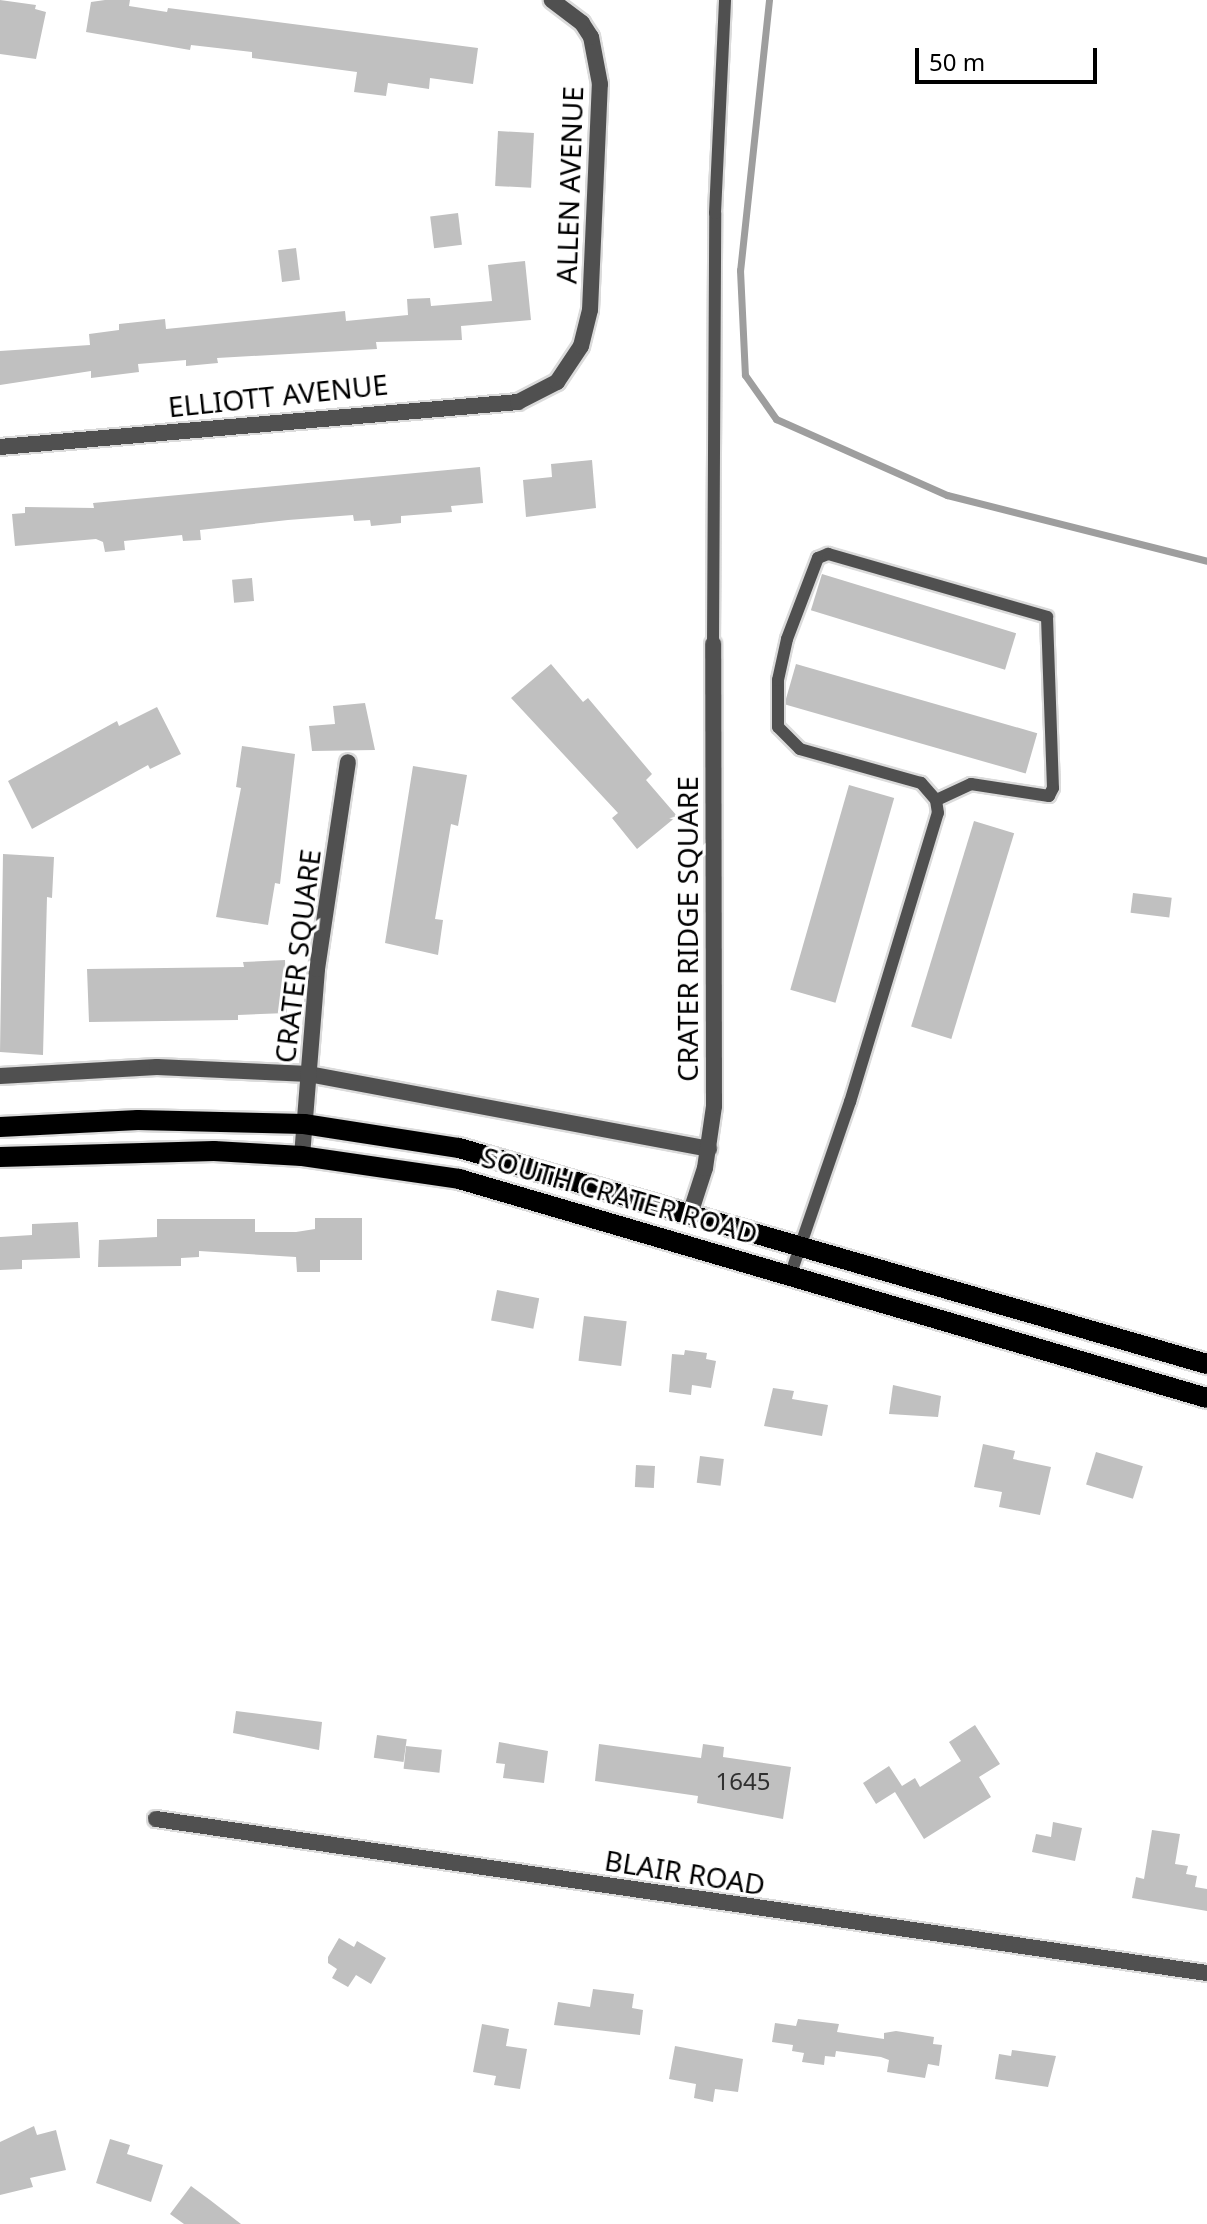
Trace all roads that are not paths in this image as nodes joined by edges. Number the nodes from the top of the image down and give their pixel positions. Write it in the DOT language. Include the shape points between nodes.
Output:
graph roads {
  1 [pos="552,0"];
  2 [pos="725,0"];
  3 [pos="557,382"];
  4 [pos="0,447"];
  5 [pos="713,644"];
  6 [pos="348,762"];
  7 [pos="936,800"];
  8 [pos="309,1074"];
  9 [pos="0,1076"];
  10 [pos="304,1124"];
  11 [pos="0,1127"];
  12 [pos="709,1149"];
  13 [pos="302,1156"];
  14 [pos="0,1157"];
  15 [pos="691,1211"];
  16 [pos="801,1244"];
  17 [pos="791,1273"];
  18 [pos="1207,1364"];
  19 [pos="1207,1398"];
  20 [pos="156,1819"];
  21 [pos="1207,1973"];
  1 -- 3 [label="street, ALLEN AVENUE" via="591,37 600,84 590,310 581,346"];
  2 -- 5 [label="lane" via="715,213"];
  3 -- 4 [label="street, ELLIOTT AVENUE" via="518,402"];
  5 -- 12 [label="street, CRATER RIDGE SQUARE" via="714,1082"];
  6 -- 8 [label="street, CRATER SQUARE" via="317,969"];
  7 -- 7 [label="lane" via="921,783 800,749 778,727 778,680 787,639 818,558 828,554 1047,617 1053,788 1049,796 971,784"];
  7 -- 16 [label="lane" via="938,813"];
  8 -- 9 [label="street" via="157,1067"];
  8 -- 10 [label="street, CRATER SQUARE"];
  8 -- 12 [label="street"];
  10 -- 11 [label="main road, SOUTH CRATER ROAD" via="138,1120"];
  10 -- 13 [label="street, CRATER SQUARE"];
  10 -- 15 [label="main road, SOUTH CRATER ROAD" via="459,1148"];
  12 -- 15 [label="street, CRATER RIDGE SQUARE"];
  13 -- 14 [label="main road, SOUTH CRATER ROAD" via="214,1151"];
  13 -- 17 [label="main road, SOUTH CRATER ROAD" via="459,1179"];
  15 -- 16 [label="main road, SOUTH CRATER ROAD"];
  16 -- 17 [label="lane"];
  16 -- 18 [label="main road, SOUTH CRATER ROAD"];
  17 -- 19 [label="main road, SOUTH CRATER ROAD"];
  20 -- 21 [label="street, BLAIR ROAD"];
}
